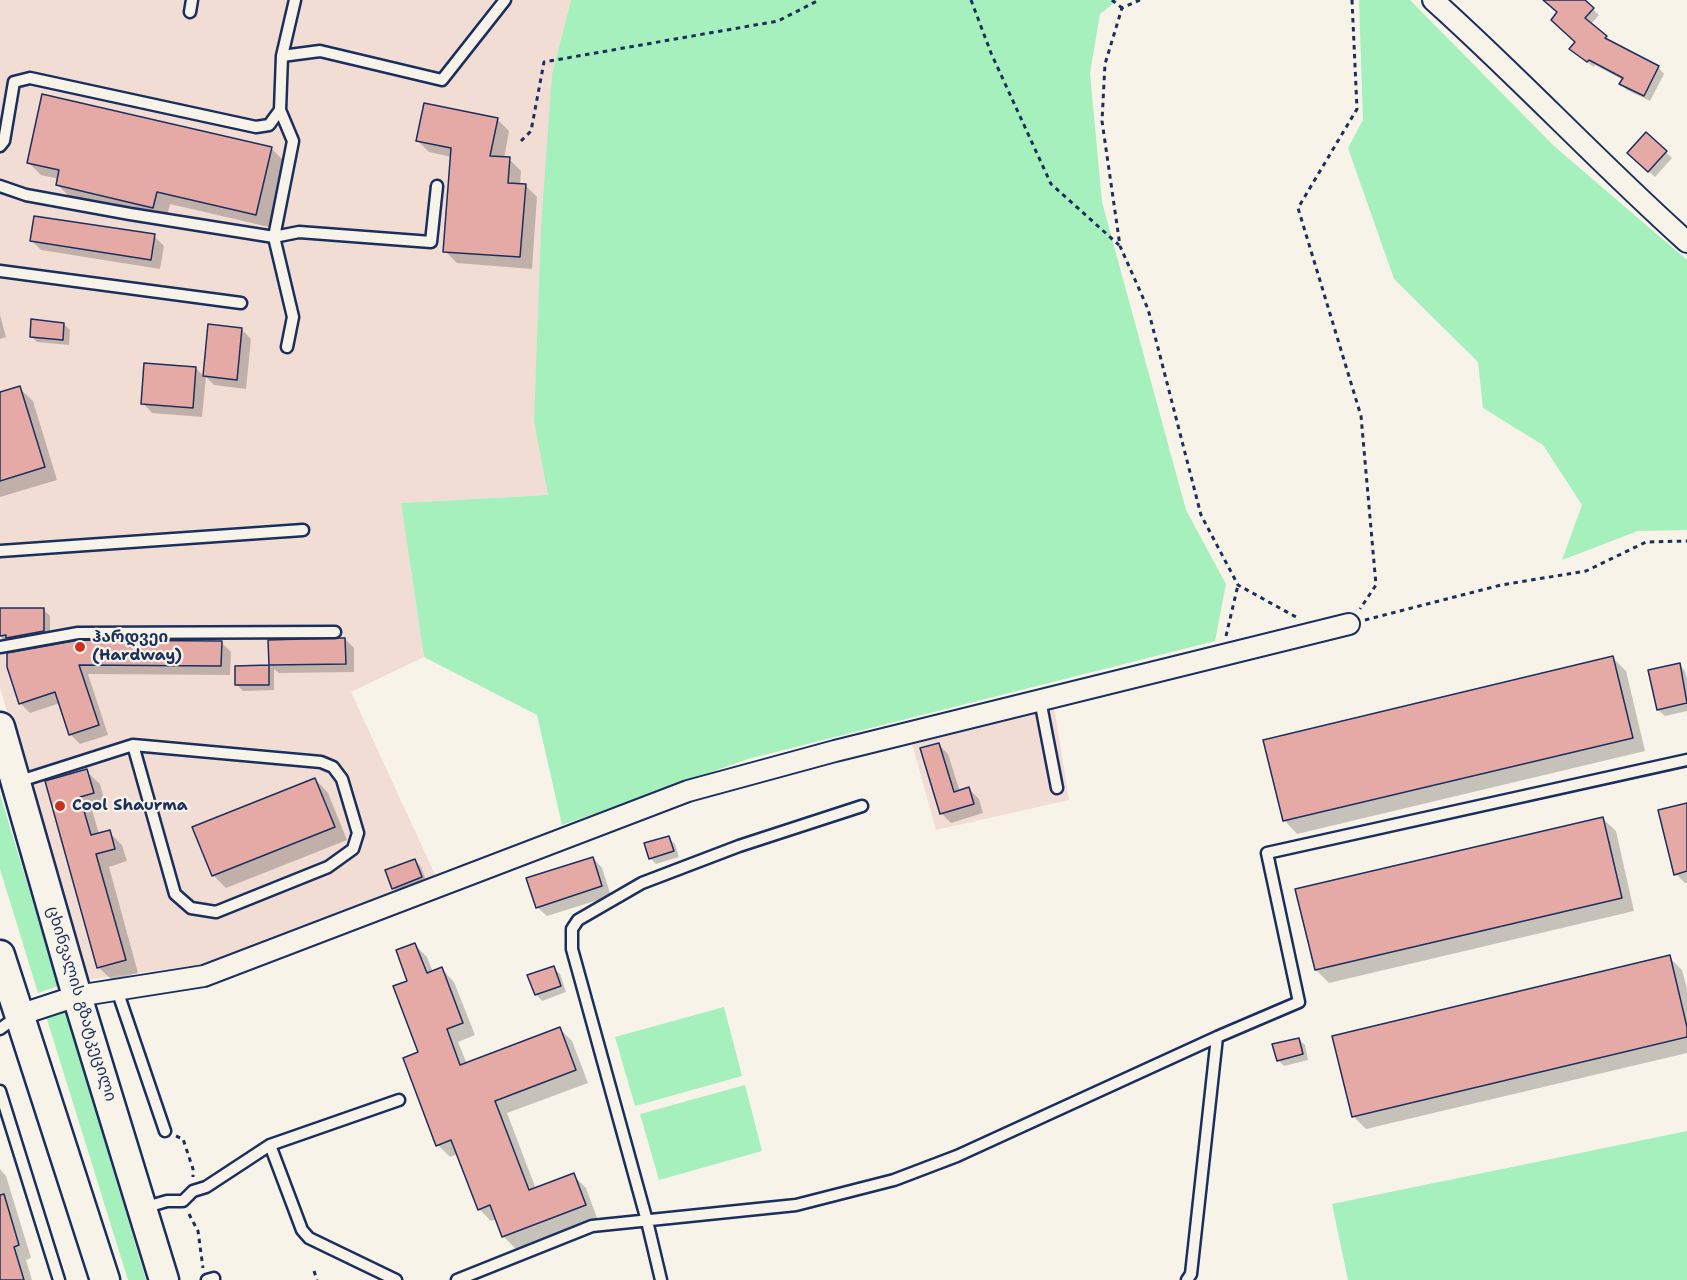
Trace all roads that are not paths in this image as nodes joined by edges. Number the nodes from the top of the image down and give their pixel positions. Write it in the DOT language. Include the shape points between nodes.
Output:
graph roads {
  1 [pos="192,0"];
  2 [pos="295,0"];
  3 [pos="505,0"];
  4 [pos="1433,0"];
  5 [pos="190,12"];
  6 [pos="282,56"];
  7 [pos="280,110"];
  8 [pos="0,147"];
  9 [pos="0,186"];
  10 [pos="437,186"];
  11 [pos="274,237"];
  12 [pos="1687,242"];
  13 [pos="0,271"];
  14 [pos="241,303"];
  15 [pos="287,347"];
  16 [pos="303,530"];
  17 [pos="0,551"];
  18 [pos="1349,624"];
  19 [pos="335,632"];
  20 [pos="0,647"];
  21 [pos="1040,700"];
  22 [pos="0,727"];
  23 [pos="133,745"];
  24 [pos="1687,760"];
  25 [pos="16,782"];
  26 [pos="1057,788"];
  27 [pos="862,806"];
  28 [pos="1,963"];
  29 [pos="117,990"];
  30 [pos="77,996"];
  31 [pos="10,1022"];
  32 [pos="1217,1037"];
  33 [pos="0,1090"];
  34 [pos="399,1100"];
  35 [pos="165,1131"];
  36 [pos="270,1145"];
  37 [pos="143,1208"];
  38 [pos="647,1221"];
  39 [pos="59,1280"];
  40 [pos="105,1280"];
  41 [pos="164,1280"];
  42 [pos="396,1280"];
  43 [pos="457,1280"];
  44 [pos="661,1280"];
  45 [pos="1187,1280"];
  1 -- 5 [label="lane"];
  2 -- 6 [label="lane"];
  3 -- 6 [label="lane" via="442,80 320,51"];
  4 -- 12 [label="street"];
  6 -- 7 [label="lane"];
  7 -- 8 [label="lane" via="269,125 256,127 30,78 14,82"];
  7 -- 11 [label="lane" via="293,141"];
  9 -- 11 [label="lane" via="49,200"];
  10 -- 11 [label="lane" via="430,242 299,232"];
  11 -- 15 [label="lane" via="293,317"];
  13 -- 14 [label="lane"];
  16 -- 17 [label="lane"];
  18 -- 21 [label="street"];
  19 -- 20 [label="lane" via="78,633"];
  21 -- 26 [label="lane"];
  21 -- 29 [label="street" via="688,791 204,976"];
  22 -- 25 [label="main road, ცხინვალის გზატკეცილი"];
  23 -- 23 [label="lane" via="321,762 333,767 342,779 358,833 353,849 328,867 216,912 191,908 175,894"];
  23 -- 25 [label="lane"];
  24 -- 32 [label="lane" via="1267,853 1299,1002"];
  25 -- 30 [label="main road, ცხინვალის გზატკეცილი"];
  27 -- 38 [label="lane" via="642,883 578,920 572,929 572,950"];
  28 -- 31 [label="main road"];
  29 -- 30 [label="street"];
  29 -- 35 [label="lane"];
  30 -- 31 [label="street"];
  30 -- 37 [label="main road, ცხინვალის გზატკეცილი"];
  31 -- 40 [label="main road"];
  32 -- 38 [label="lane" via="957,1156 894,1180 796,1205"];
  32 -- 45 [label="lane" via="1191,1274"];
  33 -- 39 [label="lane"];
  34 -- 36 [label="lane"];
  36 -- 37 [label="lane" via="206,1187 193,1191 183,1202 167,1201"];
  36 -- 42 [label="lane" via="302,1230 309,1239"];
  37 -- 41 [label="main road, ცხინვალის გზატკეცილი"];
  38 -- 43 [label="lane" via="592,1226"];
  38 -- 44 [label="lane"];
}
